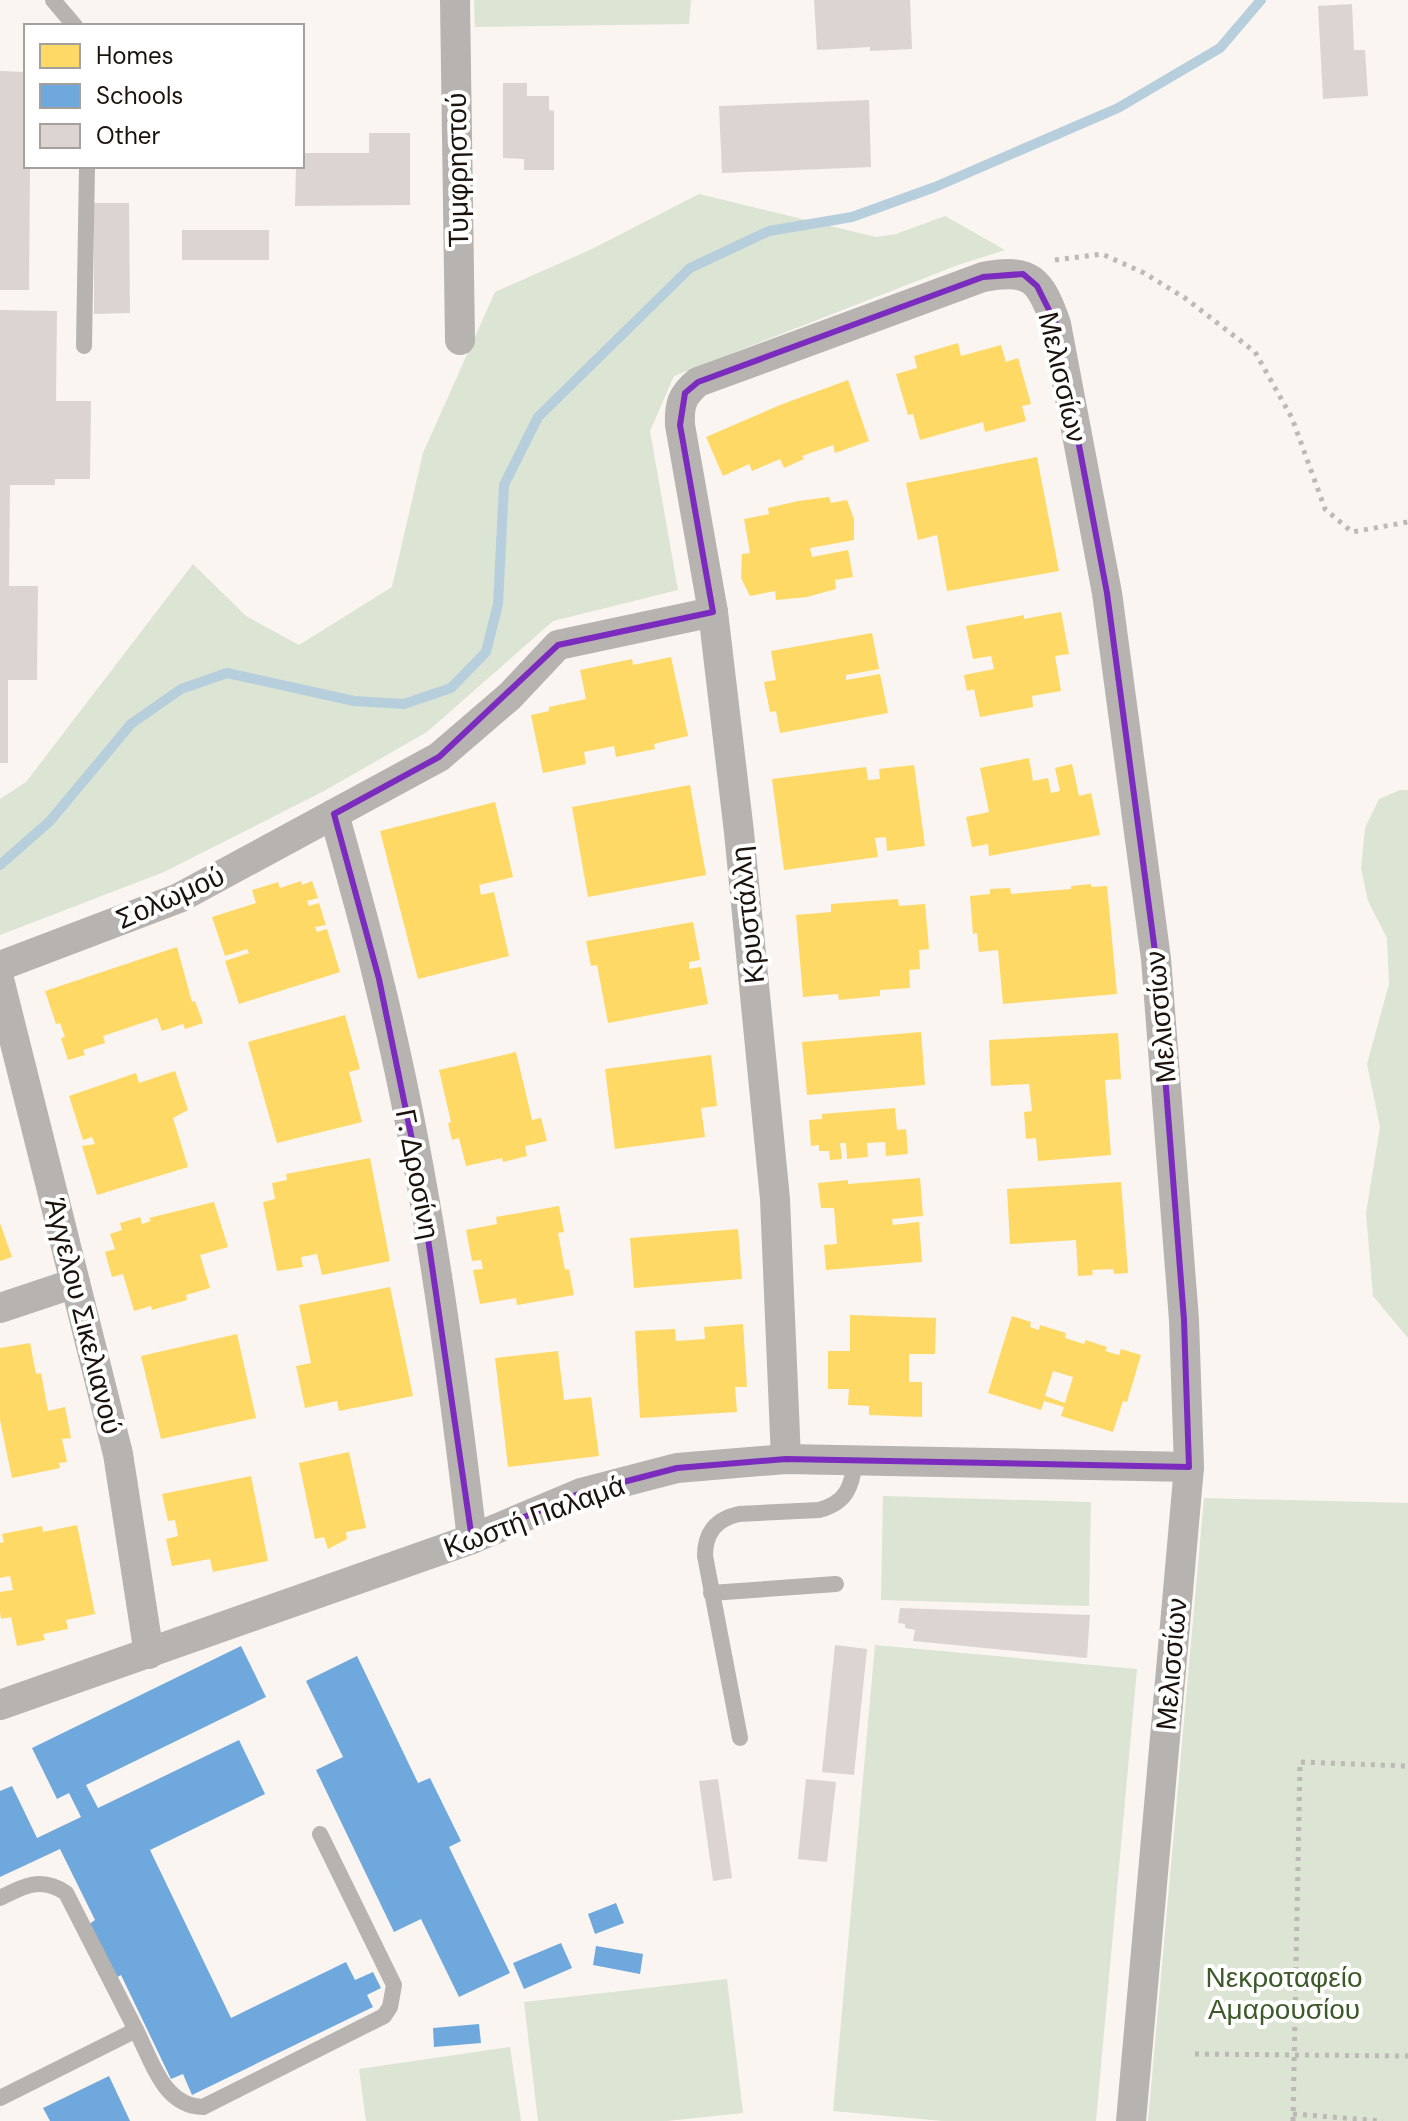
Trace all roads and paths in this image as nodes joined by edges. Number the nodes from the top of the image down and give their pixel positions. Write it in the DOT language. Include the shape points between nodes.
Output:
graph roads {
  1 [pos="53,0"];
  2 [pos="455,0"];
  3 [pos="73,24"];
  4 [pos="87,168"];
  5 [pos="1023,274"];
  6 [pos="460,340"];
  7 [pos="84,346"];
  8 [pos="1408,522"];
  9 [pos="713,612"];
  10 [pos="334,814"];
  11 [pos="0,966"];
  12 [pos="0,983"];
  13 [pos="75,1283"];
  14 [pos="0,1308"];
  15 [pos="786,1459"];
  16 [pos="855,1461"];
  17 [pos="1189,1467"];
  18 [pos="472,1539"];
  19 [pos="836,1584"];
  20 [pos="711,1593"];
  21 [pos="149,1654"];
  22 [pos="0,1705"];
  23 [pos="740,1738"];
  24 [pos="1408,1766"];
  25 [pos="320,1834"];
  26 [pos="0,1898"];
  27 [pos="136,2030"];
  28 [pos="1294,2053"];
  29 [pos="1195,2054"];
  30 [pos="1408,2056"];
  31 [pos="0,2098"];
  32 [pos="1293,2118"];
  33 [pos="1131,2121"];
  34 [pos="1383,2121"];
  1 -- 3 [label="lane"];
  2 -- 6 [label="street, Τυμφρηστού"];
  4 -- 7 [label="lane"];
  5 -- 8 [label="path" via="1060,258 1102,254 1185,298 1255,352 1292,418 1325,509 1352,532"];
  5 -- 9 [label="street, Κρυστάλλη" via="983,277 698,382 685,393 680,425"];
  5 -- 17 [label="street, Μελισσίων" via="1043,295 1056,324 1107,593 1156,959 1184,1320"];
  9 -- 10 [label="street, Σολωμού" via="558,645 510,696 439,757"];
  9 -- 15 [label="street, Κρυστάλλη" via="775,1199"];
  10 -- 11 [label="street, Σολωμού" via="179,898"];
  10 -- 18 [label="street, Γ. Δροσίνη" via="379,979 417,1164 450,1356"];
  12 -- 13 [label="street, Άγγελου Σικελιανού"];
  13 -- 14 [label="street"];
  13 -- 21 [label="street, Άγγελου Σικελιανού" via="118,1454"];
  15 -- 16 [label="street, Κωστή Παλαμά"];
  15 -- 18 [label="street, Κωστή Παλαμά" via="677,1468 581,1493"];
  16 -- 17 [label="street, Κωστή Παλαμά"];
  16 -- 20 [label="lane" via="850,1489 832,1506 739,1514 717,1523 705,1544"];
  17 -- 33 [label="street, Μελισσίων"];
  18 -- 21 [label="street, Κωστή Παλαμά"];
  19 -- 20 [label="lane"];
  20 -- 23 [label="lane"];
  21 -- 22 [label="street, Κωστή Παλαμά"];
  24 -- 28 [label="path" via="1300,1762"];
  25 -- 27 [label="lane" via="394,1985 384,2016 203,2107 172,2096"];
  26 -- 27 [label="lane" via="34,1883 66,1893"];
  27 -- 31 [label="lane"];
  28 -- 29 [label="path"];
  28 -- 30 [label="path"];
  28 -- 32 [label="path"];
  32 -- 34 [label="path"];
}
